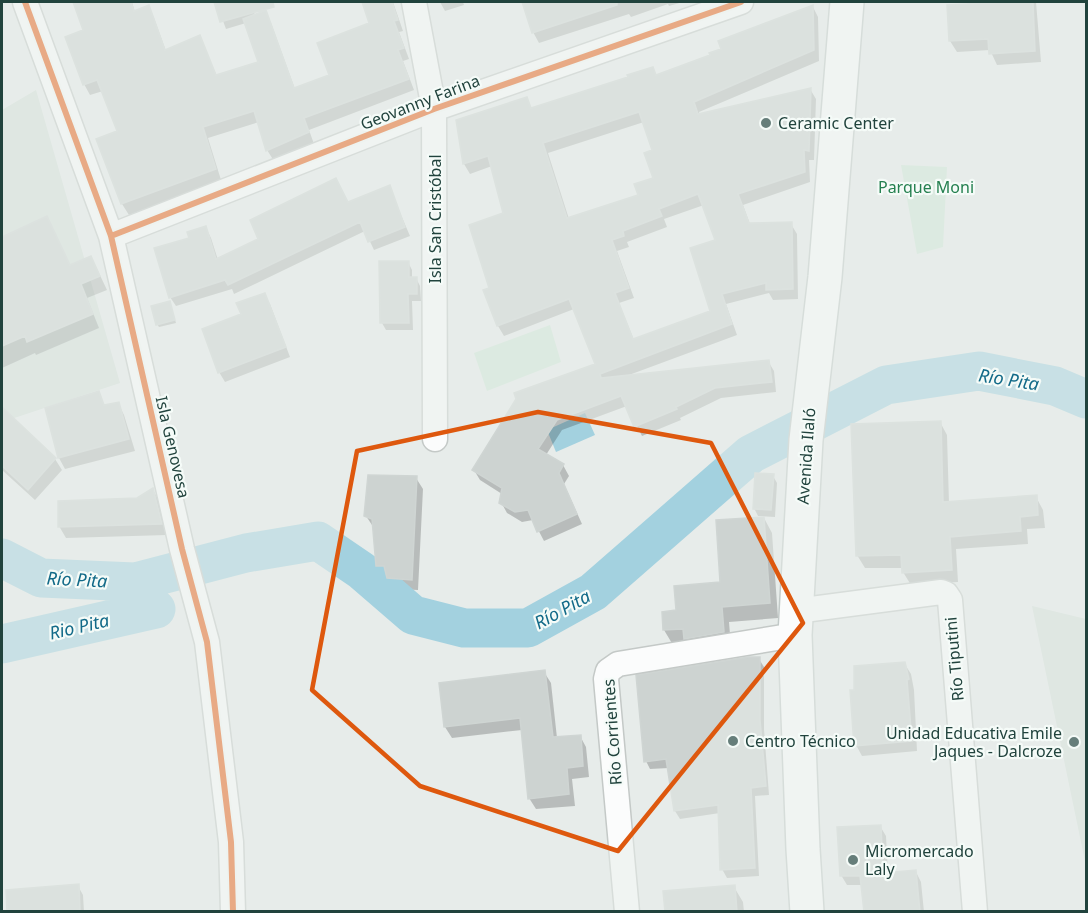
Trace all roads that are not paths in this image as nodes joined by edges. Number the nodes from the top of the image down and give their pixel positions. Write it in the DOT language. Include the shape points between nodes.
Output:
graph roads {
  1 [pos="25,2"];
  2 [pos="414,2"];
  3 [pos="741,2"];
  4 [pos="847,2"];
  5 [pos="434,109"];
  6 [pos="111,236"];
  7 [pos="435,439"];
  8 [pos="796,623"];
  9 [pos="232,912"];
  10 [pos="627,912"];
  11 [pos="807,912"];
  12 [pos="975,912"];
  1 -- 6 [label="street, Isla Genovesa"];
  2 -- 5 [label="street, Isla San Cristóbal"];
  3 -- 5 [label="street, Geovanny Farina"];
  4 -- 8 [label="main road, Avenida Ilaló" via="825,277 806,441"];
  5 -- 6 [label="street, Geovanny Farina"];
  5 -- 7 [label="street, Isla San Cristóbal"];
  6 -- 9 [label="street, Isla Genovesa" via="207,642 231,842"];
  8 -- 10 [label="street, Río Corrientes" via="618,664 608,671"];
  8 -- 11 [label="main road, Avenida Ilaló"];
  8 -- 12 [label="street, Río Tiputini" via="941,592 950,600"];
}
